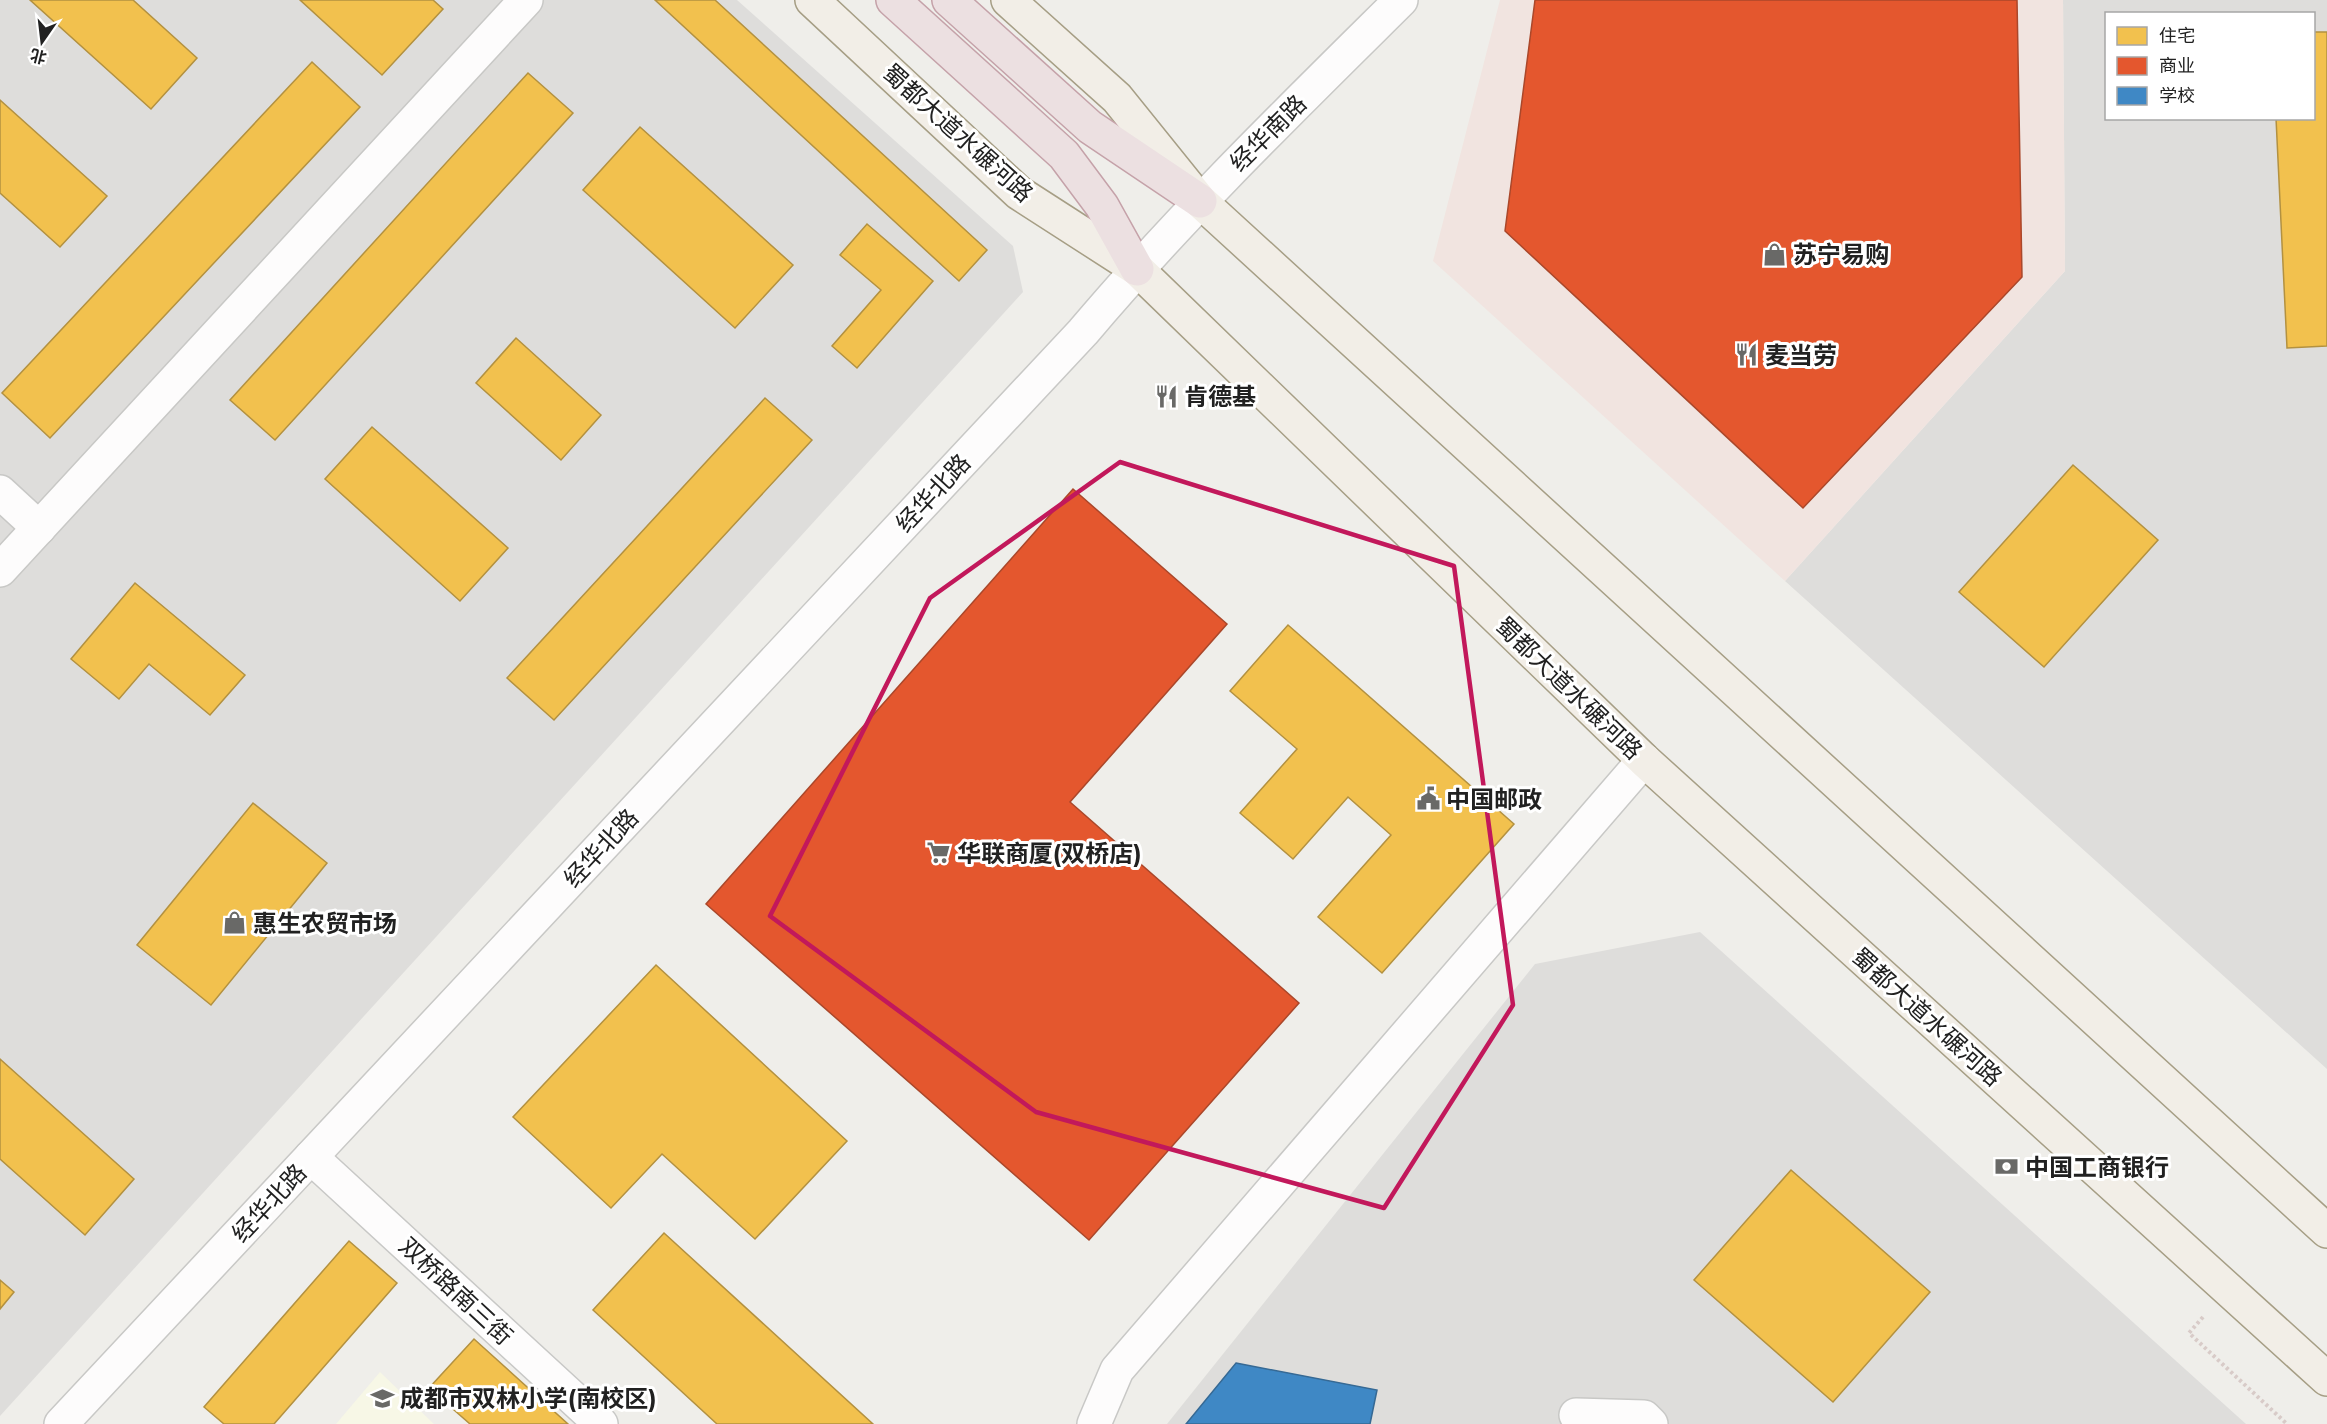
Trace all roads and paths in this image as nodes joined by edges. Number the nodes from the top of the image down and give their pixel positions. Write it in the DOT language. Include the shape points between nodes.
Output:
graph roads {
  1 [pos="526,0"];
  2 [pos="812,0"];
  3 [pos="893,0"];
  4 [pos="949,0"];
  5 [pos="1008,0"];
  6 [pos="1401,0"];
  7 [pos="1200,201"];
  8 [pos="1137,268"];
  9 [pos="0,492"];
  10 [pos="39,528"];
  11 [pos="0,570"];
  12 [pos="1644,760"];
  13 [pos="311,1157"];
  14 [pos="2327,1231"];
  15 [pos="2189,1333"];
  16 [pos="2327,1379"];
  17 [pos="1576,1414"];
  18 [pos="61,1424"];
  19 [pos="601,1424"];
  20 [pos="1094,1424"];
  21 [pos="1651,1424"];
  22 [pos="2287,1424"];
  1 -- 10 [label="street"];
  2 -- 8 [label="main road, 蜀都大道水碾河路" via="1019,193"];
  3 -- 8 [label="highway" via="1064,155 1102,206"];
  4 -- 7 [label="highway" via="1090,127"];
  5 -- 7 [label="main road" via="1117,98"];
  6 -- 7 [label="street, 经华南路"];
  7 -- 8 [label="street, 经华南路"];
  7 -- 14 [label="main road"];
  8 -- 12 [label="main road, 蜀都大道水碾河路"];
  8 -- 13 [label="street, 经华北路" via="1083,332"];
  9 -- 10 [label="street"];
  10 -- 11 [label="street"];
  12 -- 16 [label="main road, 蜀都大道水碾河路"];
  12 -- 20 [label="street" via="1117,1370"];
  13 -- 18 [label="street, 经华北路"];
  13 -- 19 [label="street, 双桥路南三街"];
  15 -- 22 [label="path"];
  17 -- 21 [label="street" via="1644,1416"];
}
